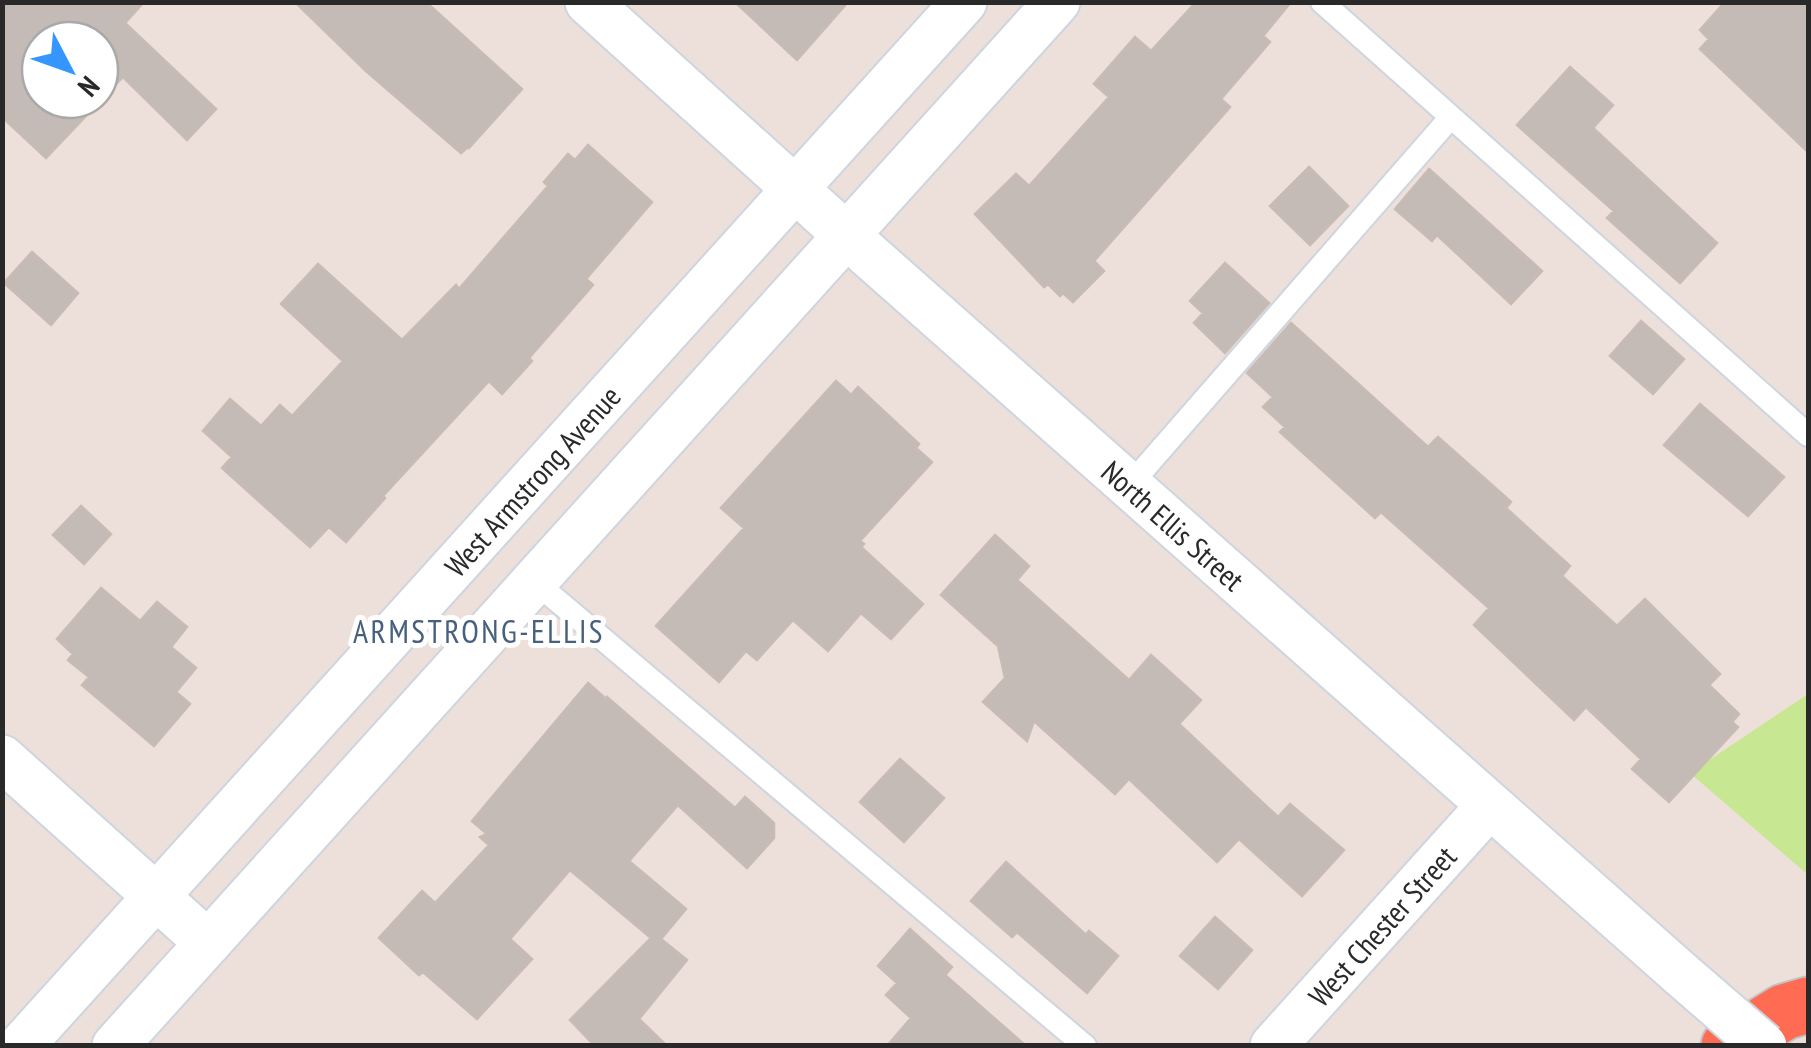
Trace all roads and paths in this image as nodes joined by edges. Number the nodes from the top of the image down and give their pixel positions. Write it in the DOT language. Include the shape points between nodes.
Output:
graph roads {
  1 [pos="588,2"];
  2 [pos="964,2"];
  3 [pos="1057,2"];
  4 [pos="1322,2"];
  5 [pos="1451,117"];
  6 [pos="794,189"];
  7 [pos="846,235"];
  8 [pos="1808,435"];
  9 [pos="1129,486"];
  10 [pos="534,581"];
  11 [pos="2,758"];
  12 [pos="1490,806"];
  13 [pos="158,896"];
  14 [pos="208,943"];
  15 [pos="1808,1005"];
  16 [pos="22,1046"];
  17 [pos="115,1046"];
  18 [pos="1084,1046"];
  19 [pos="1273,1046"];
  20 [pos="1729,1046"];
  21 [pos="1764,1046"];
  1 -- 6 [label="street, North Ellis Street"];
  2 -- 6 [label="street, West Armstrong Avenue"];
  3 -- 7 [label="street"];
  4 -- 5 [label="lane"];
  5 -- 8 [label="lane"];
  5 -- 9 [label="lane"];
  6 -- 7 [label="street, North Ellis Street"];
  6 -- 13 [label="street, West Armstrong Avenue"];
  7 -- 9 [label="street, North Ellis Street"];
  7 -- 10 [label="street"];
  9 -- 12 [label="street, North Ellis Street"];
  10 -- 14 [label="street"];
  10 -- 18 [label="lane"];
  11 -- 13 [label="street"];
  12 -- 19 [label="street, West Chester Street"];
  12 -- 21 [label="street, North Ellis Street, bridge"];
  13 -- 14 [label="street"];
  13 -- 16 [label="street, West Armstrong Avenue"];
  14 -- 17 [label="street"];
  15 -- 20 [label="highway"];
}
